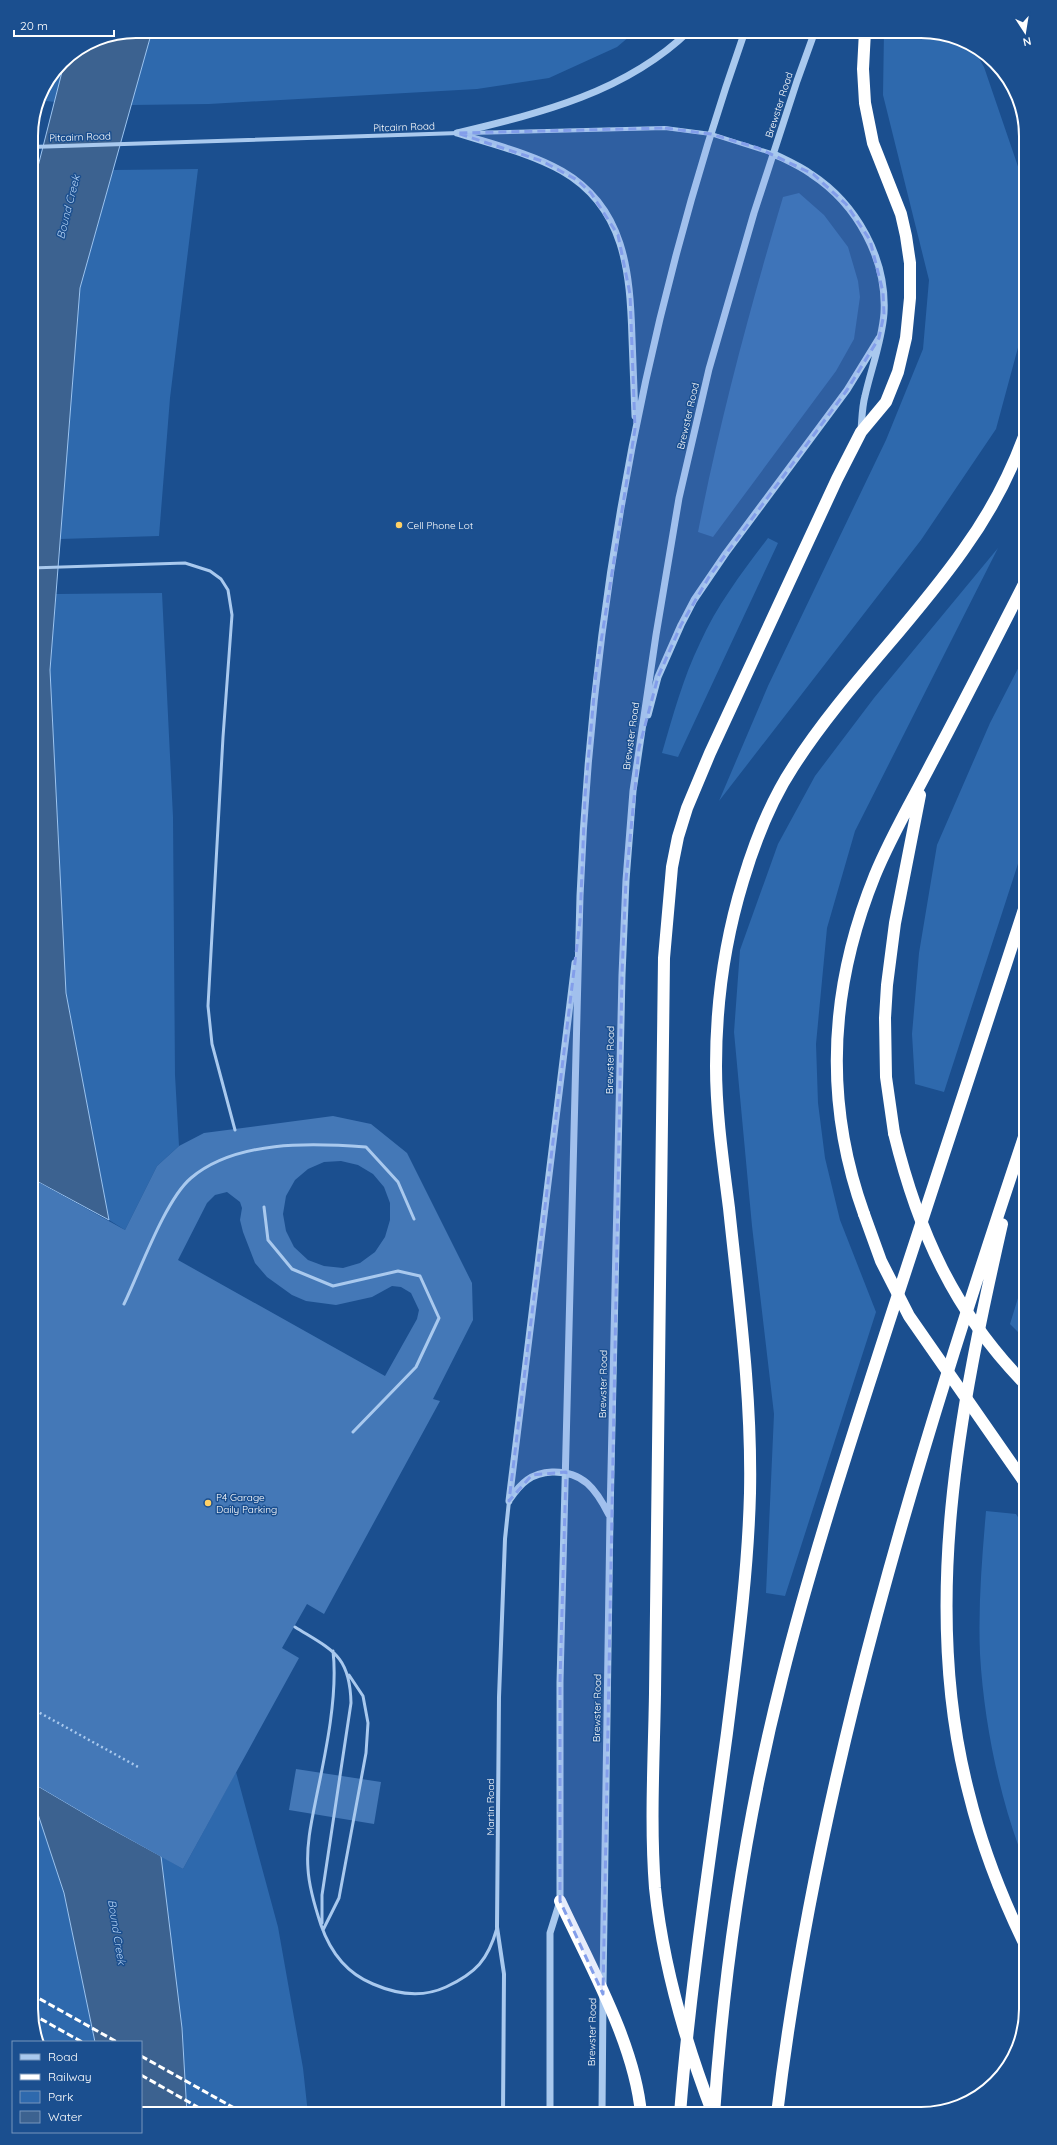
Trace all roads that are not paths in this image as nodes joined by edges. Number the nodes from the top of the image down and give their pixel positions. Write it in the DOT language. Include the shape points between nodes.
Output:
graph roads {
  1 [pos="680,38"];
  2 [pos="743,38"];
  3 [pos="813,38"];
  4 [pos="865,38"];
  5 [pos="457,133"];
  6 [pos="711,134"];
  7 [pos="38,147"];
  8 [pos="774,154"];
  9 [pos="879,338"];
  10 [pos="635,429"];
  11 [pos="861,432"];
  12 [pos="1019,447"];
  13 [pos="38,568"];
  14 [pos="1019,594"];
  15 [pos="639,748"];
  16 [pos="922,782"];
  17 [pos="580,921"];
  18 [pos="1019,924"];
  19 [pos="235,1130"];
  20 [pos="1019,1152"];
  21 [pos="1019,1159"];
  22 [pos="264,1207"];
  23 [pos="414,1219"];
  24 [pos="124,1304"];
  25 [pos="1019,1377"];
  26 [pos="354,1432"];
  27 [pos="566,1472"];
  28 [pos="1019,1475"];
  29 [pos="509,1501"];
  30 [pos="610,1516"];
  31 [pos="294,1627"];
  32 [pos="333,1651"];
  33 [pos="348,1674"];
  34 [pos="560,1901"];
  35 [pos="497,1926"];
  36 [pos="323,1930"];
  37 [pos="1019,1932"];
  38 [pos="603,1994"];
  39 [pos="503,2107"];
  40 [pos="550,2107"];
  41 [pos="602,2107"];
  42 [pos="640,2107"];
  43 [pos="681,2107"];
  44 [pos="711,2107"];
  45 [pos="715,2107"];
  46 [pos="778,2107"];
  1 -- 5 [label="street" via="650,62 595,93 537,113"];
  2 -- 6 [label="street"];
  3 -- 8 [label="street, Brewster Road"];
  4 -- 11 [label="highway" via="863,69 866,110 873,143 903,221 910,263 910,298 906,338 898,372 886,402"];
  5 -- 6 [label="street, Pitcairn Road" via="665,128"];
  5 -- 7 [label="street, Pitcairn Road"];
  5 -- 10 [label="street" via="561,170 577,180 602,205 618,235 628,271"];
  6 -- 8 [label="street, Pitcairn Road"];
  6 -- 10 [label="street" via="661,310"];
  8 -- 9 [label="street" via="813,174 846,204 860,222 877,259 883,292 884,314"];
  8 -- 15 [label="street, Brewster Road" via="718,335 688,459 662,595"];
  9 -- 11 [label="street" via="864,398"];
  9 -- 15 [label="street" via="847,390 694,600 658,677"];
  10 -- 17 [label="street" via="596,673 585,796"];
  11 -- 44 [label="highway, bridge" via="697,781 678,837 672,867 664,958 653,1831 655,1887 662,1939 683,2028"];
  12 -- 43 [label="highway" via="996,499 964,550 829,717 777,794 763,823 743,880 726,948 716,1066 719,1124 747,1374 750,1436 747,1556"];
  13 -- 19 [label="lane" via="185,563 210,571 221,579 232,601 208,1006 212,1044"];
  14 -- 16 [label="highway"];
  15 -- 30 [label="street, Brewster Road" via="623,925"];
  16 -- 25 [label="highway, bridge" via="895,923 887,985 885,1049 894,1133 909,1192 934,1254 966,1312 996,1352"];
  16 -- 28 [label="highway, bridge" via="876,873 862,910 847,966 840,1000 836,1061 838,1097 850,1171 881,1261 909,1316"];
  17 -- 27 [label="street"];
  17 -- 29 [label="street"];
  18 -- 45 [label="highway" via="839,1477 782,1678 764,1753 743,1869"];
  20 -- 46 [label="highway" via="936,1412 865,1659 811,1898 790,2017"];
  21 -- 37 [label="highway" via="997,1248 968,1391 952,1498 947,1598 951,1695 968,1792 987,1855"];
  22 -- 26 [label="lane" via="268,1240 292,1269 333,1286 398,1271 420,1276 439,1318 416,1367"];
  23 -- 24 [label="lane" via="398,1182 366,1147 323,1144 245,1150 220,1159 191,1178 170,1206"];
  27 -- 29 [label="street" via="532,1476 520,1486"];
  27 -- 30 [label="street" via="588,1485 600,1496"];
  27 -- 34 [label="street" via="560,1682"];
  29 -- 35 [label="street, Martin Road" via="505,1539 499,1697"];
  30 -- 38 [label="street, Brewster Road"];
  31 -- 32 [label="lane"];
  32 -- 33 [label="lane" via="342,1661"];
  32 -- 36 [label="lane" via="335,1672 310,1826 308,1869 314,1907"];
  33 -- 36 [label="lane" via="351,1703 322,1895 320,1913"];
  33 -- 36 [label="lane" via="363,1696 368,1723 366,1752 339,1898"];
  34 -- 38 [label="highway"];
  34 -- 40 [label="street" via="550,1933"];
  35 -- 36 [label="lane" via="491,1948 471,1973 444,1988 415,1994 398,1993 352,1973 330,1947"];
  35 -- 39 [label="street, Martin Road" via="504,1974"];
  38 -- 41 [label="street, Brewster Road"];
  38 -- 42 [label="highway" via="630,2060"];
}
